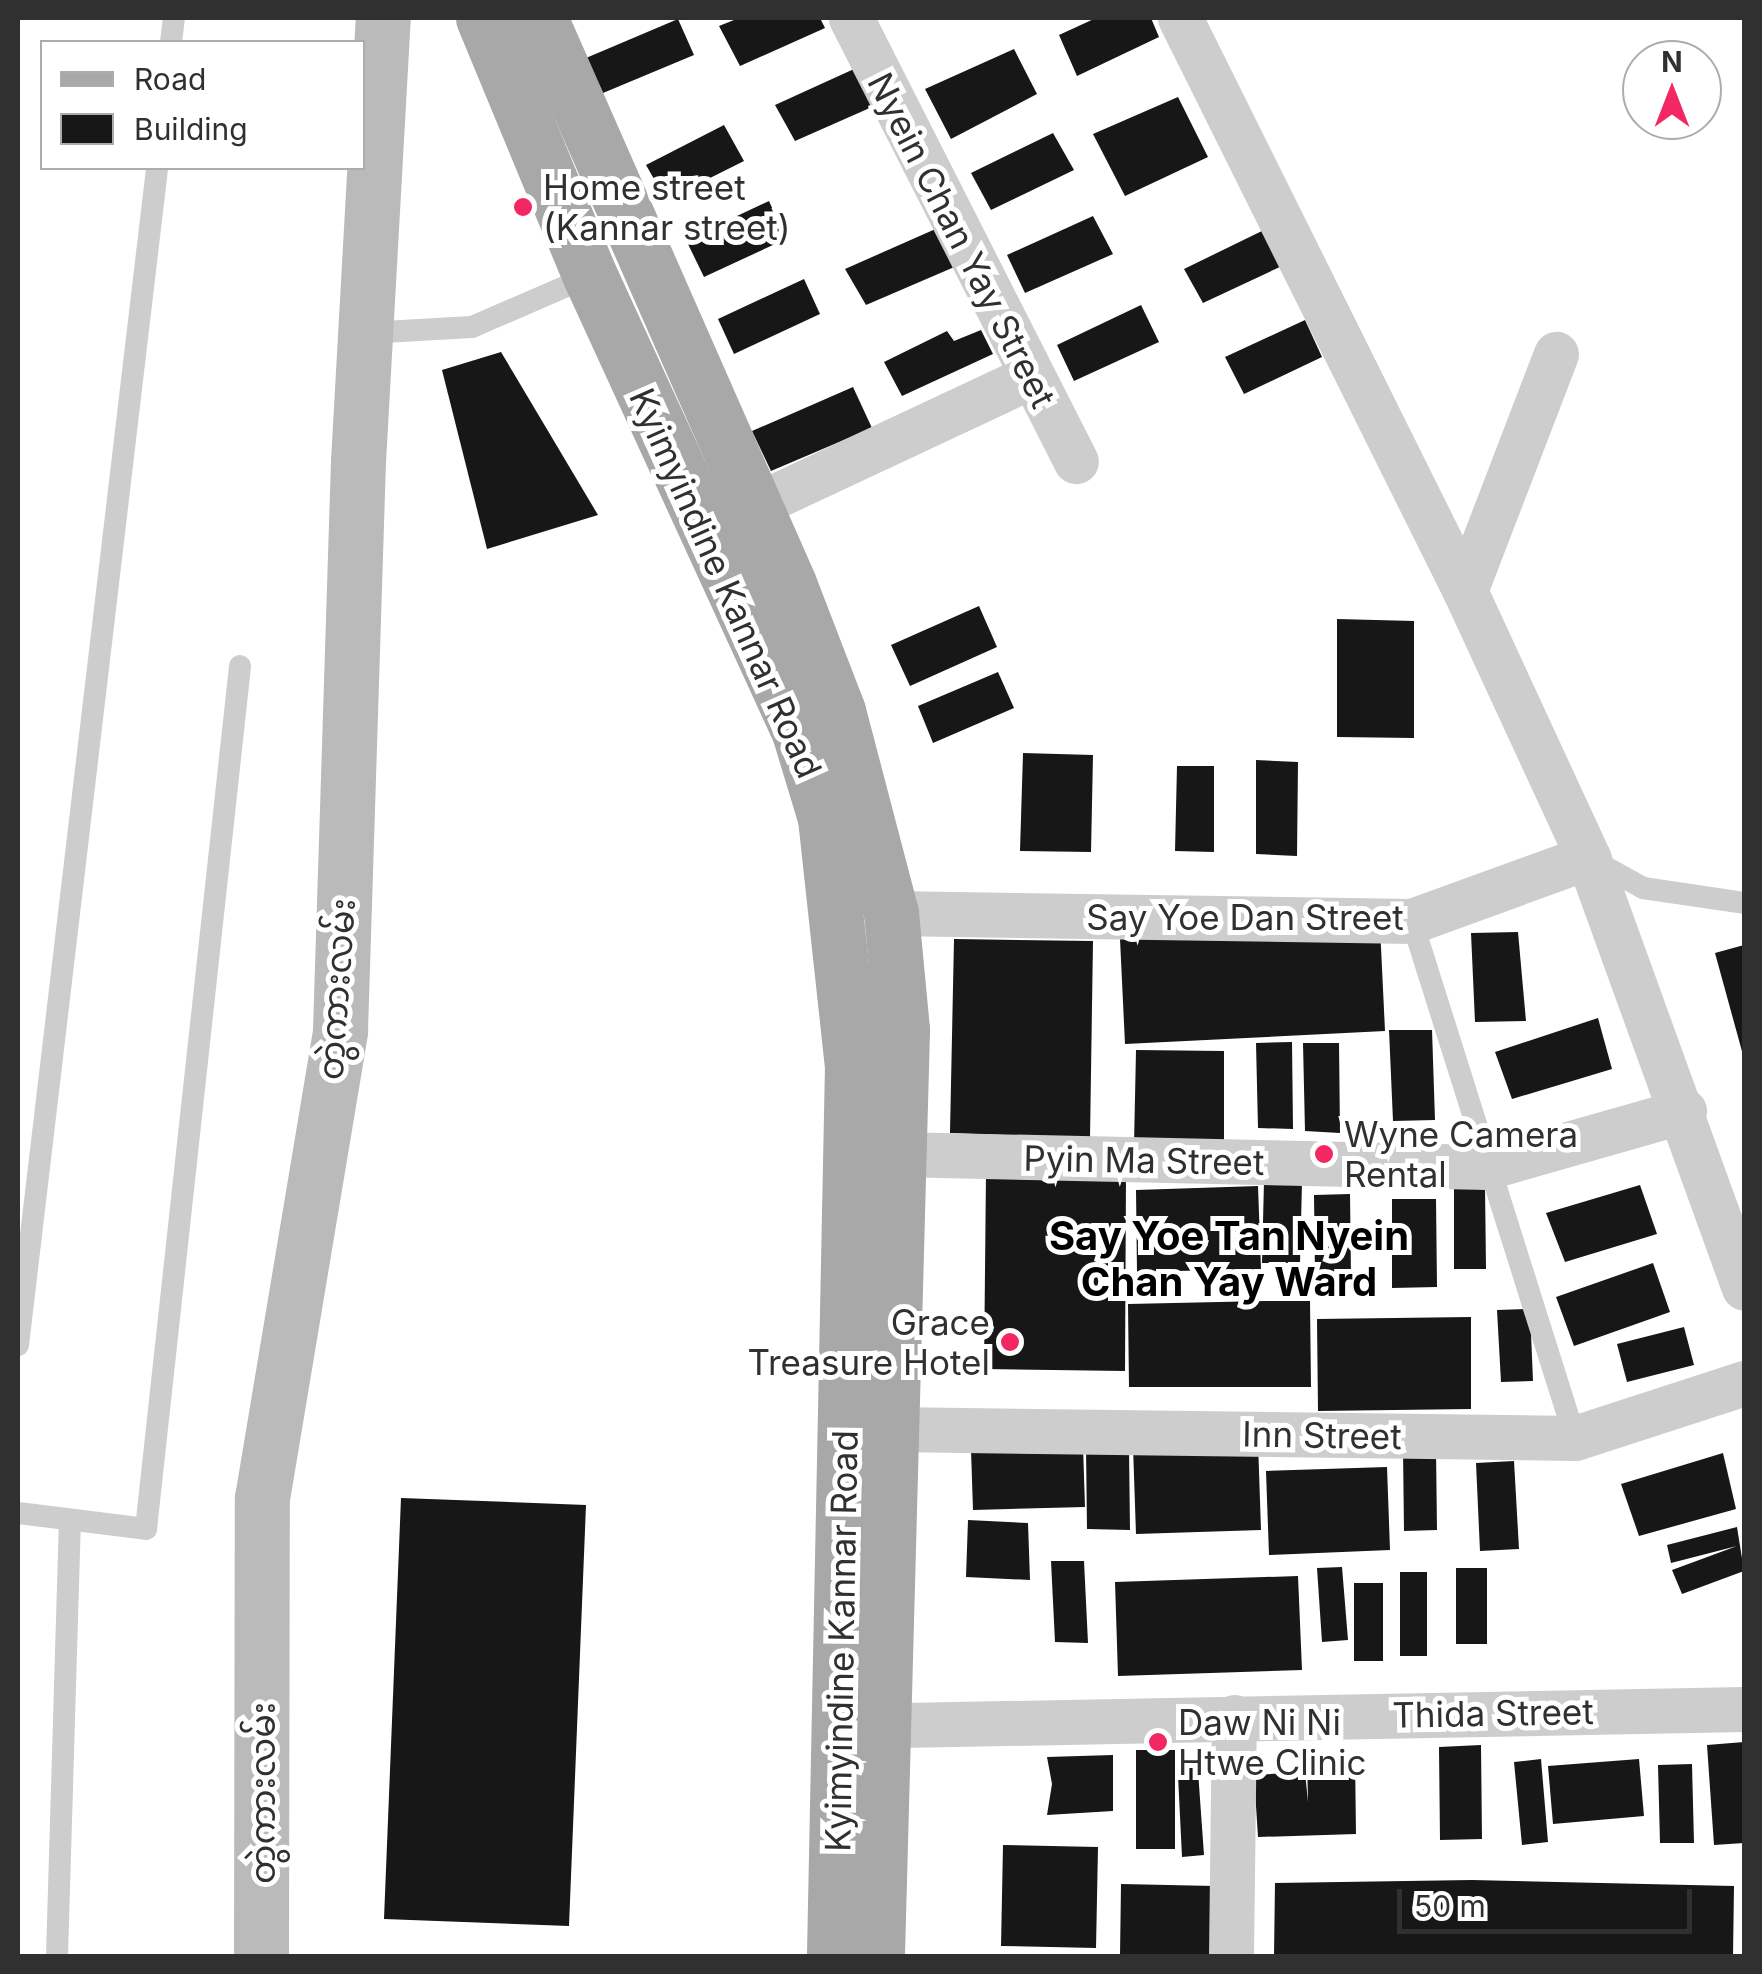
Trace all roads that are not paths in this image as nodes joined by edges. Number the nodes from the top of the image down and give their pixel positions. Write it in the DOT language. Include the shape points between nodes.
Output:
graph roads {
  1 [pos="383,18"];
  2 [pos="483,18"];
  3 [pos="540,18"];
  4 [pos="851,18"];
  5 [pos="1180,18"];
  6 [pos="157,170"];
  7 [pos="590,276"];
  8 [pos="366,333"];
  9 [pos="1556,354"];
  10 [pos="1029,377"];
  11 [pos="1076,461"];
  12 [pos="754,506"];
  13 [pos="1465,591"];
  14 [pos="240,666"];
  15 [pos="1588,857"];
  16 [pos="1744,903"];
  17 [pos="891,913"];
  18 [pos="1412,921"];
  19 [pos="1684,1110"];
  20 [pos="896,1154"];
  21 [pos="1486,1167"];
  22 [pos="1735,1233"];
  23 [pos="1744,1288"];
  24 [pos="18,1345"];
  25 [pos="1744,1382"];
  26 [pos="890,1429"];
  27 [pos="1575,1438"];
  28 [pos="18,1514"];
  29 [pos="70,1520"];
  30 [pos="866,1526"];
  31 [pos="1744,1709"];
  32 [pos="1234,1717"];
  33 [pos="861,1726"];
  34 [pos="57,1956"];
  35 [pos="261,1956"];
  36 [pos="834,1956"];
  37 [pos="877,1956"];
  38 [pos="1231,1956"];
  1 -- 8 [label="main road, တွဲကားလမ်း"];
  2 -- 7 [label="main road, Kyimyindine Kannar Road"];
  3 -- 12 [label="main road, Kyimyindine Kannar Road"];
  4 -- 10 [label="street, Nyein Chan Yay Street"];
  5 -- 13 [label="street"];
  6 -- 24 [label="lane"];
  7 -- 8 [label="lane" via="472,327"];
  7 -- 30 [label="main road, Kyimyindine Kannar Road" via="800,732 825,818 852,1065"];
  8 -- 35 [label="main road, တွဲကားလမ်း" via="340,1030 262,1498"];
  9 -- 13 [label="street"];
  10 -- 11 [label="street, Nyein Chan Yay Street"];
  10 -- 12 [label="street"];
  12 -- 17 [label="main road, Kyimyindine Kannar Road" via="838,711"];
  13 -- 15 [label="street"];
  14 -- 29 [label="lane" via="146,1529"];
  15 -- 16 [label="lane" via="1642,888"];
  15 -- 18 [label="street, Say Yoe Dan Street"];
  15 -- 19 [label="street"];
  17 -- 18 [label="street, Say Yoe Dan Street"];
  17 -- 20 [label="main road, Kyimyindine Kannar Road" via="902,1030"];
  18 -- 21 [label="lane"];
  19 -- 21 [label="street, Pyin Ma Street"];
  19 -- 22 [label="street"];
  20 -- 21 [label="street, Pyin Ma Street"];
  20 -- 26 [label="main road, Kyimyindine Kannar Road"];
  21 -- 27 [label="lane"];
  22 -- 23 [label="street"];
  25 -- 27 [label="street, Inn Street"];
  26 -- 27 [label="street, Inn Street"];
  26 -- 30 [label="main road, Kyimyindine Kannar Road"];
  28 -- 29 [label="lane"];
  29 -- 34 [label="lane"];
  30 -- 33 [label="main road, Kyimyindine Kannar Road"];
  31 -- 32 [label="street, Thida Street"];
  32 -- 33 [label="street, Thida Street"];
  32 -- 38 [label="street"];
  33 -- 36 [label="main road, Kyimyindine Kannar Road"];
  33 -- 37 [label="main road, Kyimyindine Kannar Road"];
}
